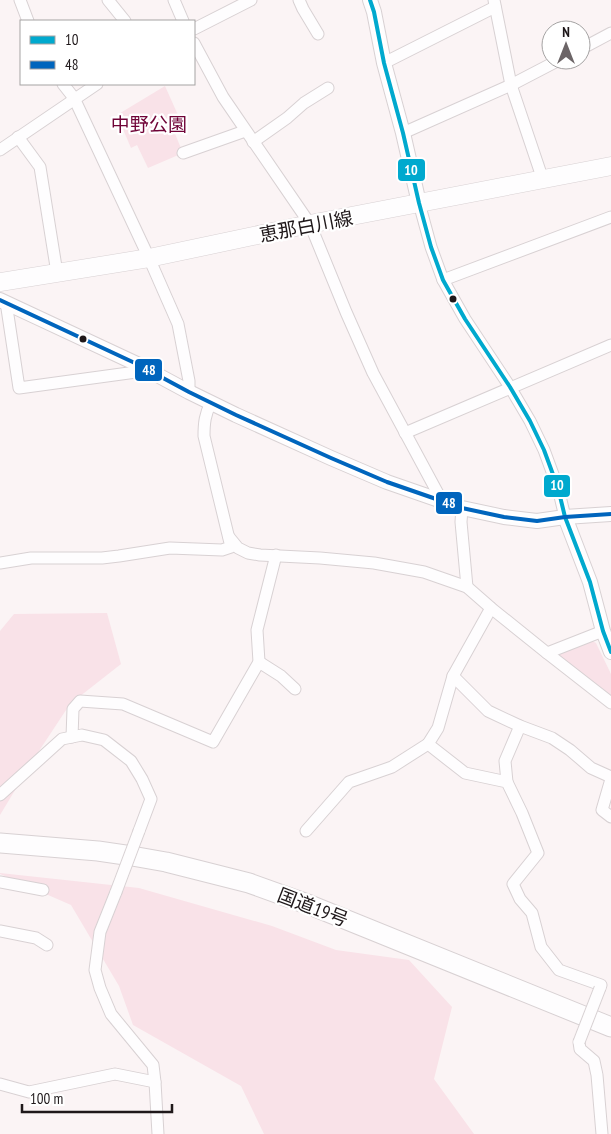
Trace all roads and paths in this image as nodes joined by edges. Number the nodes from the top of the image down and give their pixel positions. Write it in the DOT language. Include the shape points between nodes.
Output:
graph roads {
  1 [pos="20,0"];
  2 [pos="108,0"];
  3 [pos="174,0"];
  4 [pos="251,0"];
  5 [pos="299,0"];
  6 [pos="370,0"];
  7 [pos="494,3"];
  8 [pos="28,20"];
  9 [pos="124,20"];
  10 [pos="183,20"];
  11 [pos="195,28"];
  12 [pos="611,33"];
  13 [pos="318,34"];
  14 [pos="591,44"];
  15 [pos="195,45"];
  16 [pos="384,63"];
  17 [pos="541,70"];
  18 [pos="64,85"];
  19 [pos="95,85"];
  20 [pos="512,85"];
  21 [pos="328,88"];
  22 [pos="74,98"];
  23 [pos="246,131"];
  24 [pos="403,133"];
  25 [pos="18,137"];
  26 [pos="253,142"];
  27 [pos="0,150"];
  28 [pos="183,153"];
  29 [pos="611,166"];
  30 [pos="543,180"];
  31 [pos="419,203"];
  32 [pos="611,216"];
  33 [pos="310,224"];
  34 [pos="149,258"];
  35 [pos="57,273"];
  36 [pos="443,280"];
  37 [pos="0,282"];
  38 [pos="3,301"];
  39 [pos="611,345"];
  40 [pos="137,364"];
  41 [pos="510,387"];
  42 [pos="189,392"];
  43 [pos="211,403"];
  44 [pos="405,433"];
  45 [pos="442,501"];
  46 [pos="462,508"];
  47 [pos="611,514"];
  48 [pos="565,517"];
  49 [pos="228,537"];
  50 [pos="276,555"];
  51 [pos="0,563"];
  52 [pos="467,587"];
  53 [pos="490,608"];
  54 [pos="603,631"];
  55 [pos="611,652"];
  56 [pos="547,653"];
  57 [pos="259,662"];
  58 [pos="453,676"];
  59 [pos="295,690"];
  60 [pos="611,703"];
  61 [pos="520,726"];
  62 [pos="72,737"];
  63 [pos="428,744"];
  64 [pos="611,778"];
  65 [pos="507,782"];
  66 [pos="0,794"];
  67 [pos="611,817"];
  68 [pos="306,832"];
  69 [pos="0,837"];
  70 [pos="0,843"];
  71 [pos="0,882"];
  72 [pos="44,890"];
  73 [pos="0,931"];
  74 [pos="47,945"];
  75 [pos="611,1021"];
  76 [pos="611,1027"];
  77 [pos="155,1082"];
  78 [pos="0,1084"];
  79 [pos="158,1134"];
  80 [pos="602,1134"];
  1 -- 8 [label="street"];
  2 -- 9 [label="street"];
  3 -- 10 [label="street"];
  4 -- 11 [label="street"];
  5 -- 13 [label="street"];
  6 -- 16 [label="street"];
  7 -- 16 [label="street"];
  7 -- 20 [label="street"];
  12 -- 14 [label="street"];
  15 -- 23 [label="street"];
  16 -- 24 [label="street"];
  17 -- 20 [label="street"];
  18 -- 22 [label="street"];
  19 -- 22 [label="street"];
  20 -- 24 [label="street"];
  20 -- 30 [label="street"];
  21 -- 26 [label="street"];
  22 -- 25 [label="street"];
  22 -- 34 [label="street"];
  23 -- 26 [label="street"];
  23 -- 28 [label="street"];
  24 -- 31 [label="street"];
  25 -- 27 [label="street"];
  25 -- 35 [label="street" via="40,167"];
  26 -- 33 [label="street"];
  29 -- 30 [label="main road, 恵那白川線"];
  30 -- 31 [label="main road, 恵那白川線"];
  31 -- 33 [label="main road, 恵那白川線"];
  31 -- 36 [label="street"];
  32 -- 36 [label="street"];
  33 -- 34 [label="main road, 恵那白川線"];
  33 -- 44 [label="street" via="373,373"];
  34 -- 35 [label="main road, 恵那白川線"];
  34 -- 42 [label="street" via="178,324"];
  35 -- 37 [label="main road, 恵那白川線"];
  36 -- 41 [label="street"];
  38 -- 40 [label="street"];
  38 -- 40 [label="street" via="19,388 136,372"];
  39 -- 41 [label="street"];
  40 -- 42 [label="street"];
  41 -- 44 [label="street"];
  41 -- 48 [label="street" via="544,450"];
  42 -- 43 [label="street"];
  43 -- 45 [label="street" via="387,482"];
  43 -- 49 [label="street" via="204,420 204,436"];
  44 -- 45 [label="street"];
  45 -- 46 [label="street"];
  46 -- 48 [label="street" via="537,521"];
  46 -- 52 [label="street"];
  47 -- 48 [label="street"];
  48 -- 54 [label="street" via="590,582"];
  49 -- 50 [label="street" via="248,553"];
  49 -- 51 [label="street" via="231,547 222,550 170,548 102,558 31,558"];
  50 -- 52 [label="street" via="374,563 424,572"];
  50 -- 57 [label="street" via="256,630"];
  52 -- 53 [label="street"];
  53 -- 56 [label="street"];
  53 -- 58 [label="street"];
  54 -- 55 [label="street"];
  54 -- 56 [label="street"];
  56 -- 60 [label="street"];
  57 -- 59 [label="street"];
  57 -- 62 [label="street" via="213,742 123,704 80,701 73,709"];
  58 -- 61 [label="street" via="488,711"];
  58 -- 63 [label="street" via="438,728"];
  61 -- 64 [label="street" via="552,738 591,768"];
  61 -- 65 [label="street" via="505,761"];
  62 -- 66 [label="street" via="62,739"];
  62 -- 77 [label="street, bridge" via="82,735 104,740 130,761 150,799 100,932 95,970 111,1014 153,1066"];
  63 -- 65 [label="street" via="465,773"];
  63 -- 68 [label="street" via="392,767 349,782"];
  64 -- 67 [label="street" via="602,810"];
  65 -- 80 [label="street, bridge" via="538,853 513,884 532,913 541,947 559,970 600,985 579,1042 580,1049 594,1061"];
  69 -- 75 [label="highway, 国道19号" via="168,856 250,878"];
  70 -- 76 [label="highway, 国道19号" via="132,856 249,882"];
  71 -- 72 [label="street"];
  73 -- 74 [label="street" via="36,938"];
  77 -- 78 [label="street" via="115,1074 29,1092"];
  77 -- 79 [label="street"];
}
